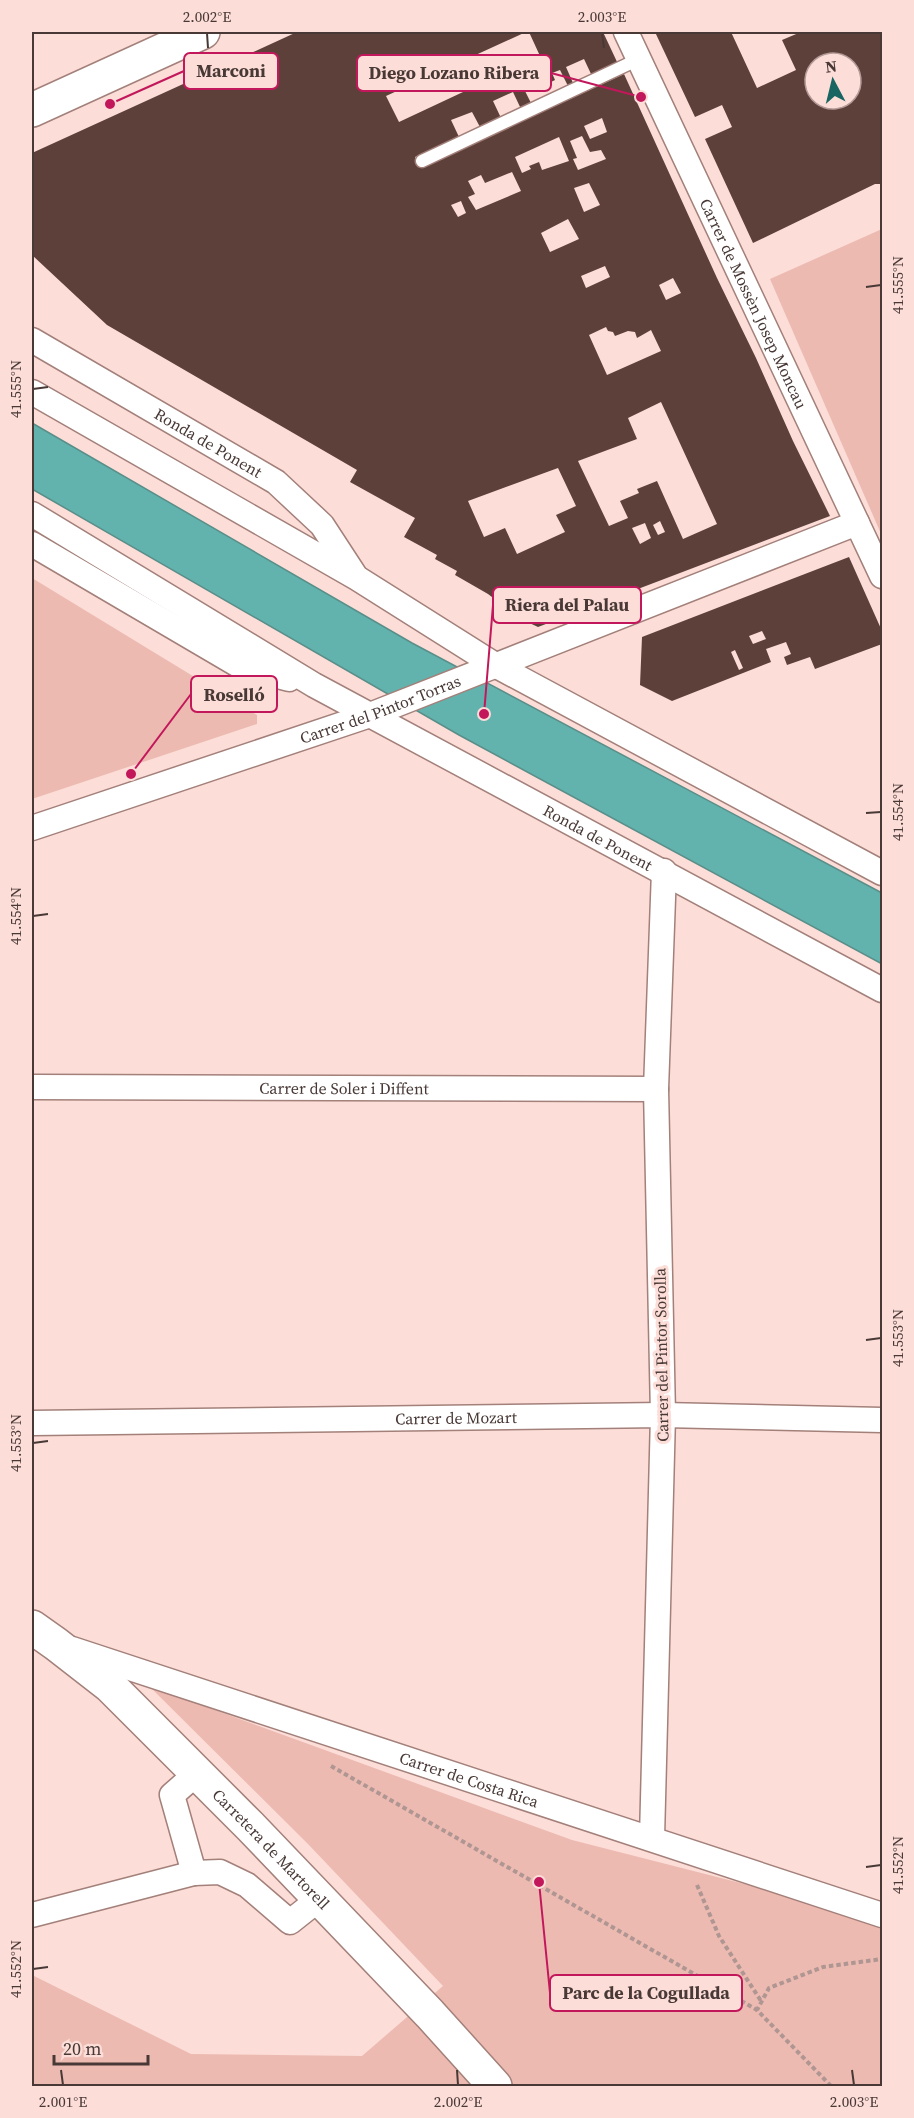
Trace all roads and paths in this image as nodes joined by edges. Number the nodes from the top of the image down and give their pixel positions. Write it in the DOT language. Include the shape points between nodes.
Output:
graph roads {
  1 [pos="203,32"];
  2 [pos="626,32"];
  3 [pos="639,59"];
  4 [pos="32,110"];
  5 [pos="422,160"];
  6 [pos="32,340"];
  7 [pos="32,392"];
  8 [pos="32,514"];
  9 [pos="857,523"];
  10 [pos="32,544"];
  11 [pos="882,576"];
  12 [pos="357,578"];
  13 [pos="486,669"];
  14 [pos="314,685"];
  15 [pos="370,715"];
  16 [pos="32,828"];
  17 [pos="878,868"];
  18 [pos="664,872"];
  19 [pos="882,990"];
  20 [pos="32,1087"];
  21 [pos="656,1089"];
  22 [pos="663,1415"];
  23 [pos="882,1420"];
  24 [pos="32,1423"];
  25 [pos="44,1636"];
  26 [pos="329,1764"];
  27 [pos="197,1773"];
  28 [pos="652,1839"];
  29 [pos="194,1873"];
  30 [pos="696,1882"];
  31 [pos="319,1899"];
  32 [pos="882,1915"];
  33 [pos="32,1916"];
  34 [pos="882,1959"];
  35 [pos="761,2002"];
  36 [pos="758,2010"];
  37 [pos="495,2086"];
  38 [pos="831,2086"];
  1 -- 4 [label="street"];
  2 -- 3 [label="street, Carrer de Mossèn Josep Moncau"];
  3 -- 5 [label="lane"];
  3 -- 9 [label="street, Carrer de Mossèn Josep Moncau"];
  6 -- 12 [label="street, Ronda de Ponent" via="276,482 322,525"];
  7 -- 12 [label="street, Ronda de Ponent"];
  8 -- 14 [label="street, Ronda de Ponent"];
  9 -- 11 [label="street, Carrer de Mossèn Josep Moncau"];
  9 -- 13 [label="street, Carrer del Pintor Torras"];
  10 -- 14 [label="street, Ronda de Ponent" via="240,666"];
  12 -- 13 [label="street, Ronda de Ponent"];
  13 -- 15 [label="street, Carrer del Pintor Torras"];
  13 -- 17 [label="street, Ronda de Ponent"];
  14 -- 15 [label="street, Ronda de Ponent"];
  15 -- 16 [label="street, Carrer del Pintor Torras"];
  15 -- 18 [label="street, Ronda de Ponent"];
  18 -- 19 [label="street, Ronda de Ponent"];
  18 -- 21 [label="street, Carrer del Pintor Sorolla"];
  20 -- 21 [label="street, Carrer de Soler i Diffent"];
  21 -- 22 [label="street, Carrer del Pintor Sorolla"];
  22 -- 23 [label="street, Carrer de Mozart"];
  22 -- 24 [label="street, Carrer de Mozart"];
  22 -- 28 [label="street, Carrer del Pintor Sorolla"];
  25 -- 27 [label="street, Carretera de Martorell" via="110,1686"];
  25 -- 28 [label="street, Carrer de Costa Rica"];
  26 -- 36 [label="path"];
  27 -- 29 [label="street" via="172,1795"];
  27 -- 31 [label="street, Carretera de Martorell"];
  28 -- 32 [label="street, Carrer de Costa Rica"];
  29 -- 31 [label="street" via="220,1872 247,1885 290,1923"];
  29 -- 33 [label="street"];
  30 -- 35 [label="path" via="719,1936"];
  31 -- 37 [label="street, Carretera de Martorell"];
  34 -- 35 [label="path" via="823,1967 769,1988"];
  35 -- 36 [label="path"];
  36 -- 38 [label="path"];
}
